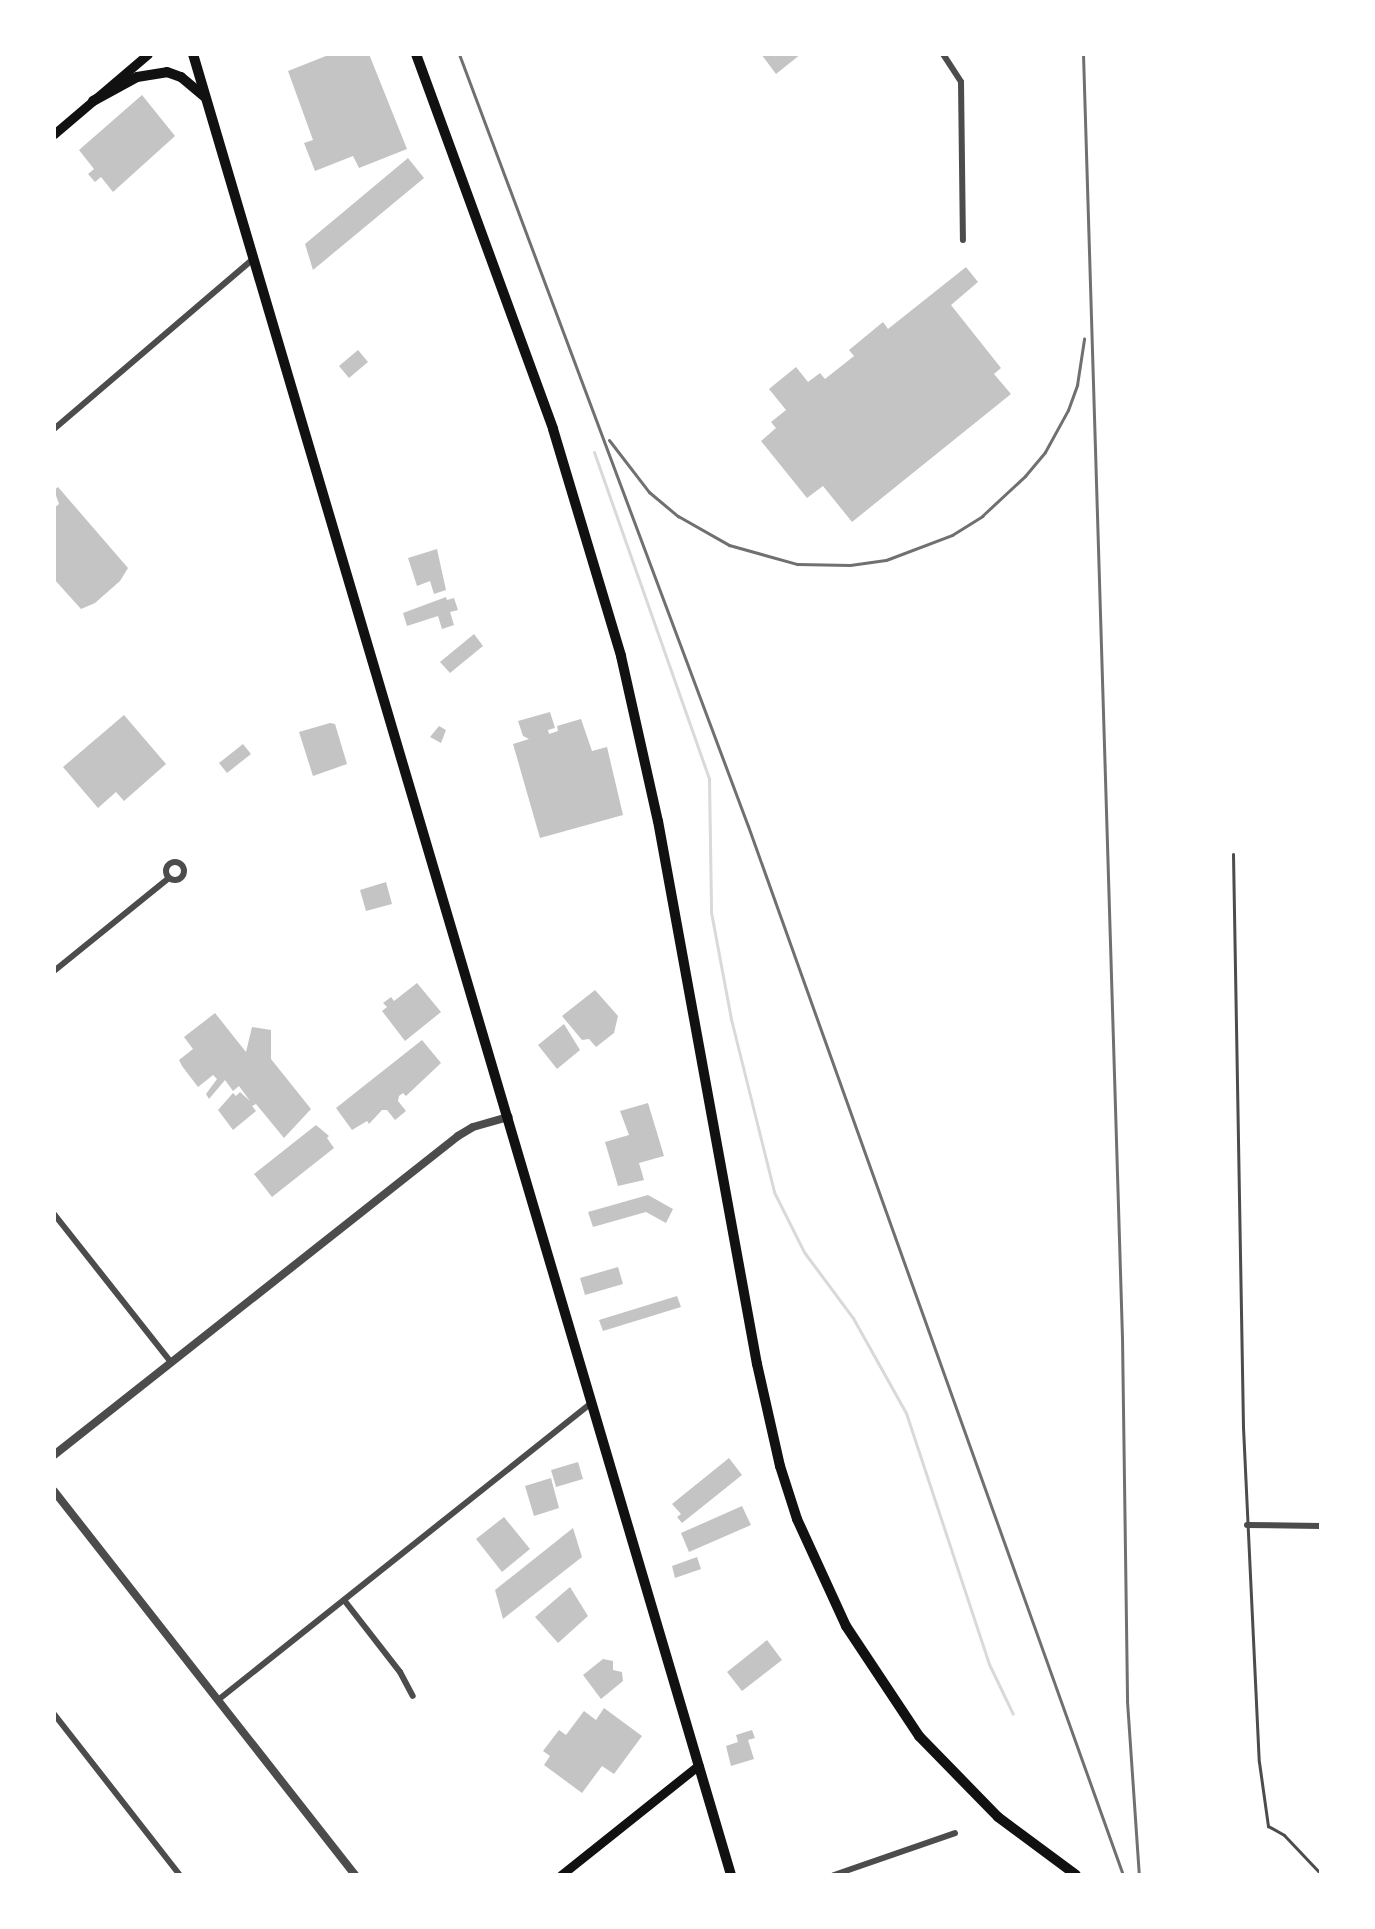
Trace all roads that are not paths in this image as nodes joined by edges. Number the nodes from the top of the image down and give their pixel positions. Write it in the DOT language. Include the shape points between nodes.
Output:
graph roads {
  1 [pos="148,54"];
  2 [pos="193,54"];
  3 [pos="416,54"];
  4 [pos="943,54"];
  5 [pos="206,98"];
  6 [pos="93,101"];
  7 [pos="54,134"];
  8 [pos="963,240"];
  9 [pos="253,259"];
  10 [pos="54,429"];
  11 [pos="1233,854"];
  12 [pos="169,878"];
  13 [pos="54,971"];
  14 [pos="509,1117"];
  15 [pos="54,1214"];
  16 [pos="171,1362"];
  17 [pos="592,1402"];
  18 [pos="54,1455"];
  19 [pos="54,1491"];
  20 [pos="1247,1525"];
  21 [pos="1321,1526"];
  22 [pos="344,1600"];
  23 [pos="413,1696"];
  24 [pos="218,1700"];
  25 [pos="54,1714"];
  26 [pos="699,1765"];
  27 [pos="955,1833"];
  28 [pos="1321,1874"];
  29 [pos="180,1875"];
  30 [pos="355,1875"];
  31 [pos="561,1875"];
  32 [pos="731,1875"];
  33 [pos="834,1875"];
  34 [pos="1076,1875"];
  1 -- 6 [label="main road"];
  2 -- 5 [label="main road"];
  3 -- 34 [label="main road" via="553,429 621,656 658,821 757,1364 797,1519 846,1626 919,1736 998,1817"];
  4 -- 8 [label="street" via="961,82"];
  5 -- 6 [label="main road" via="188,81 167,72 137,77"];
  5 -- 9 [label="main road"];
  6 -- 7 [label="main road"];
  9 -- 10 [label="street"];
  9 -- 14 [label="main road"];
  11 -- 20 [label="lane"];
  12 -- 13 [label="street"];
  14 -- 16 [label="street" via="458,1136"];
  14 -- 17 [label="main road"];
  15 -- 16 [label="street"];
  16 -- 18 [label="street"];
  17 -- 22 [label="street"];
  17 -- 26 [label="main road"];
  19 -- 24 [label="street"];
  20 -- 21 [label="street"];
  20 -- 28 [label="lane" via="1259,1762 1268,1826 1284,1835"];
  22 -- 23 [label="street"];
  22 -- 24 [label="street"];
  24 -- 30 [label="street"];
  25 -- 29 [label="street"];
  26 -- 31 [label="main road"];
  26 -- 32 [label="main road"];
  27 -- 33 [label="street"];
}
